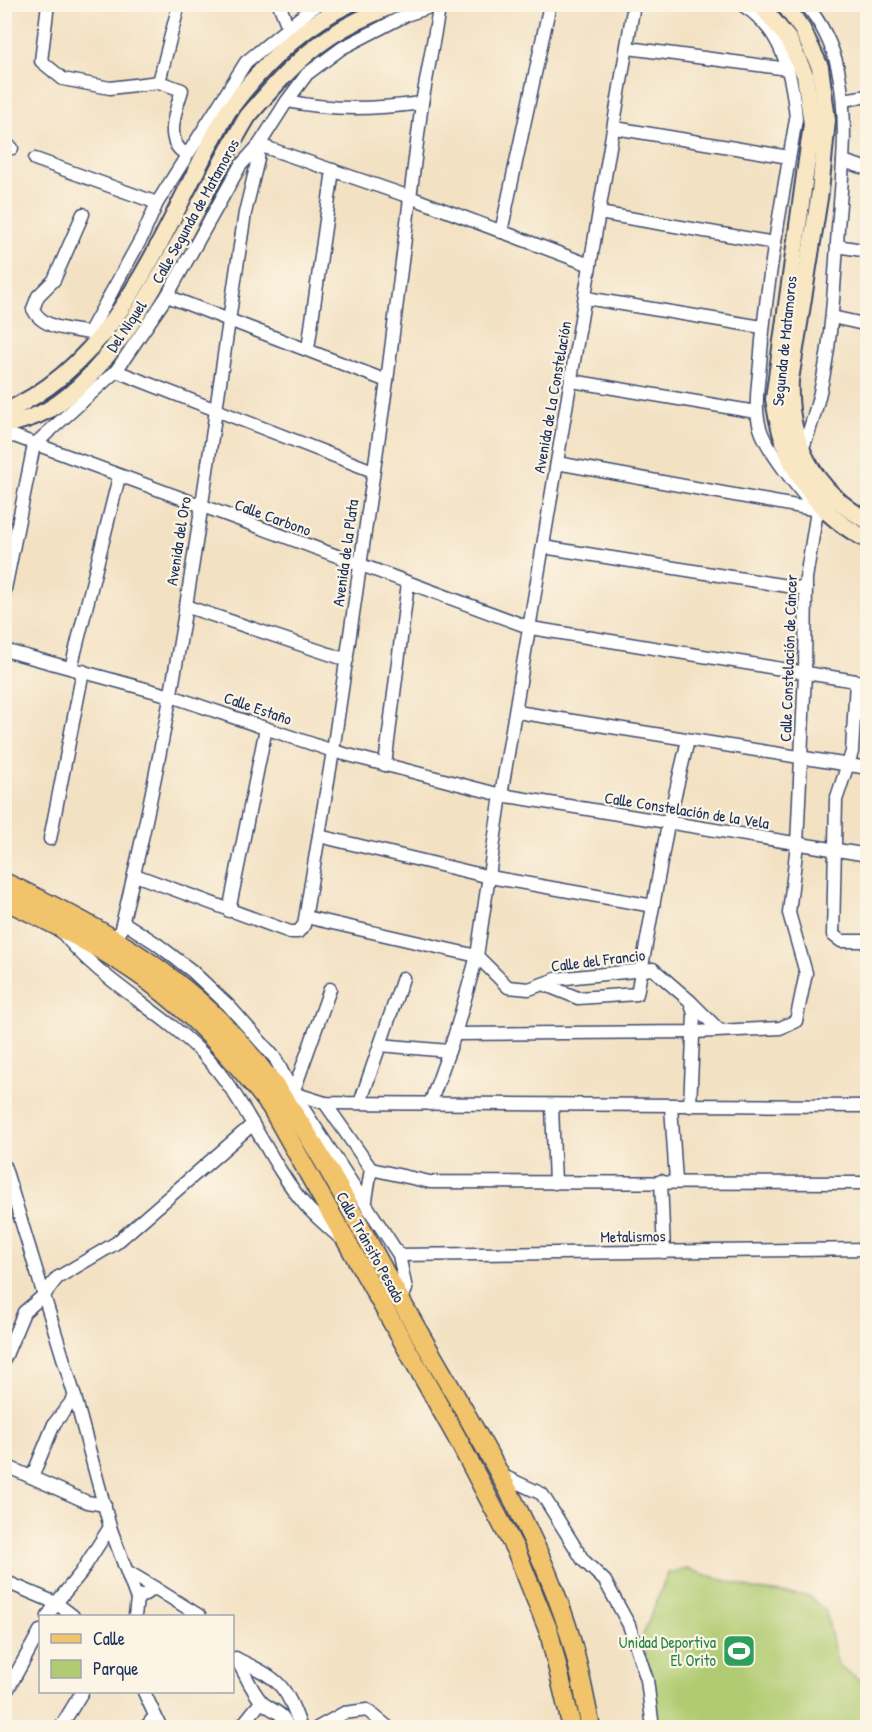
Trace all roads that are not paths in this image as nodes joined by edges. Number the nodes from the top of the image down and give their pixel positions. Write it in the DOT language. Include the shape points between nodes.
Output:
graph roads {
  1 [pos="48,4"];
  2 [pos="179,4"];
  3 [pos="279,4"];
  4 [pos="317,4"];
  5 [pos="349,4"];
  6 [pos="395,4"];
  7 [pos="440,4"];
  8 [pos="550,4"];
  9 [pos="634,4"];
  10 [pos="741,4"];
  11 [pos="760,4"];
  12 [pos="784,4"];
  13 [pos="805,4"];
  14 [pos="288,27"];
  15 [pos="628,48"];
  16 [pos="788,69"];
  17 [pos="159,82"];
  18 [pos="867,96"];
  19 [pos="843,100"];
  20 [pos="287,101"];
  21 [pos="422,103"];
  22 [pos="819,122"];
  23 [pos="615,128"];
  24 [pos="259,145"];
  25 [pos="186,154"];
  26 [pos="789,157"];
  27 [pos="35,159"];
  28 [pos="843,162"];
  29 [pos="867,169"];
  30 [pos="333,171"];
  31 [pos="410,197"];
  32 [pos="157,203"];
  33 [pos="599,213"];
  34 [pos="83,214"];
  35 [pos="501,232"];
  36 [pos="142,237"];
  37 [pos="775,243"];
  38 [pos="837,246"];
  39 [pos="867,251"];
  40 [pos="590,266"];
  41 [pos="166,296"];
  42 [pos="586,298"];
  43 [pos="128,299"];
  44 [pos="832,317"];
  45 [pos="229,320"];
  46 [pos="867,326"];
  47 [pos="762,327"];
  48 [pos="308,349"];
  49 [pos="116,371"];
  50 [pos="387,381"];
  51 [pos="572,381"];
  52 [pos="215,409"];
  53 [pos="4,412"];
  54 [pos="756,412"];
  55 [pos="7,433"];
  56 [pos="34,445"];
  57 [pos="801,452"];
  58 [pos="556,463"];
  59 [pos="373,471"];
  60 [pos="119,477"];
  61 [pos="822,502"];
  62 [pos="200,507"];
  63 [pos="861,527"];
  64 [pos="867,546"];
  65 [pos="543,547"];
  66 [pos="360,566"];
  67 [pos="408,583"];
  68 [pos="806,589"];
  69 [pos="4,594"];
  70 [pos="184,606"];
  71 [pos="531,628"];
  72 [pos="4,651"];
  73 [pos="346,660"];
  74 [pos="77,670"];
  75 [pos="805,673"];
  76 [pos="862,682"];
  77 [pos="171,696"];
  78 [pos="517,712"];
  79 [pos="266,728"];
  80 [pos="688,740"];
  81 [pos="333,751"];
  82 [pos="801,759"];
  83 [pos="385,765"];
  84 [pos="847,765"];
  85 [pos="867,768"];
  86 [pos="501,795"];
  87 [pos="668,824"];
  88 [pos="319,837"];
  89 [pos="50,839"];
  90 [pos="797,844"];
  91 [pos="836,851"];
  92 [pos="867,855"];
  93 [pos="135,875"];
  94 [pos="490,877"];
  95 [pos="4,882"];
  96 [pos="4,900"];
  97 [pos="652,906"];
  98 [pos="229,911"];
  99 [pos="306,917"];
  100 [pos="123,922"];
  101 [pos="57,925"];
  102 [pos="118,940"];
  103 [pos="867,941"];
  104 [pos="477,956"];
  105 [pos="641,971"];
  106 [pos="403,978"];
  107 [pos="543,984"];
  108 [pos="330,989"];
  109 [pos="690,1001"];
  110 [pos="718,1029"];
  111 [pos="694,1032"];
  112 [pos="455,1034"];
  113 [pos="380,1045"];
  114 [pos="448,1052"];
  115 [pos="272,1079"];
  116 [pos="293,1093"];
  117 [pos="325,1103"];
  118 [pos="360,1103"];
  119 [pos="430,1104"];
  120 [pos="552,1106"];
  121 [pos="671,1106"];
  122 [pos="690,1106"];
  123 [pos="867,1106"];
  124 [pos="253,1124"];
  125 [pos="4,1165"];
  126 [pos="371,1169"];
  127 [pos="661,1181"];
  128 [pos="676,1181"];
  129 [pos="555,1183"];
  130 [pos="867,1183"];
  131 [pos="9,1188"];
  132 [pos="366,1200"];
  133 [pos="4,1204"];
  134 [pos="867,1249"];
  135 [pos="352,1250"];
  136 [pos="664,1252"];
  137 [pos="399,1255"];
  138 [pos="45,1295"];
  139 [pos="401,1301"];
  140 [pos="4,1360"];
  141 [pos="75,1397"];
  142 [pos="4,1465"];
  143 [pos="499,1474"];
  144 [pos="32,1477"];
  145 [pos="105,1505"];
  146 [pos="110,1527"];
  147 [pos="128,1572"];
  148 [pos="7,1580"];
  149 [pos="155,1588"];
  150 [pos="137,1599"];
  151 [pos="56,1603"];
  152 [pos="49,1615"];
  153 [pos="71,1615"];
  154 [pos="135,1615"];
  155 [pos="197,1615"];
  156 [pos="39,1633"];
  157 [pos="235,1655"];
  158 [pos="81,1693"];
  159 [pos="144,1693"];
  160 [pos="4,1696"];
  161 [pos="289,1696"];
  162 [pos="261,1702"];
  163 [pos="158,1722"];
  164 [pos="60,1728"];
  165 [pos="145,1728"];
  166 [pos="240,1728"];
  167 [pos="287,1728"];
  168 [pos="301,1728"];
  169 [pos="317,1728"];
  170 [pos="389,1728"];
  171 [pos="572,1728"];
  172 [pos="591,1728"];
  173 [pos="653,1728"];
  1 -- 17 [label="street" via="41,61 63,79 110,88"];
  2 -- 17 [label="street"];
  3 -- 14 [label="street"];
  4 -- 14 [label="street"];
  5 -- 43 [label="main road, Calle Segunda de Matamoros" via="283,48 234,103 205,150"];
  6 -- 55 [label="main road, Calle Segunda de Matamoros" via="328,37 267,94 248,116 155,284 105,359 48,410"];
  7 -- 20 [label="street" via="406,15 342,48 307,74"];
  7 -- 21 [label="street, Avenida de la Plata"];
  8 -- 35 [label="street"];
  9 -- 15 [label="street, Avenida de La Constelación"];
  10 -- 16 [label="street" via="772,31"];
  11 -- 22 [label="main road" via="789,40 805,75"];
  12 -- 22 [label="main road" via="802,29 820,67"];
  13 -- 19 [label="street" via="833,51"];
  14 -- 25 [label="street" via="246,62"];
  15 -- 16 [label="street"];
  15 -- 23 [label="street, Avenida de La Constelación"];
  16 -- 26 [label="street" via="796,119"];
  17 -- 25 [label="street" via="182,90 171,137 177,150"];
  18 -- 19 [label="street"];
  19 -- 28 [label="street"];
  20 -- 21 [label="street" via="321,108 366,110"];
  20 -- 24 [label="street"];
  21 -- 31 [label="street, Avenida de la Plata"];
  22 -- 57 [label="main road, Segunda de Matamoros" via="820,192 790,380 793,430"];
  22 -- 61 [label="main road, Segunda de Matamoros" via="774,399 784,448 797,474"];
  23 -- 26 [label="street"];
  23 -- 33 [label="street, Avenida de La Constelación"];
  24 -- 30 [label="street"];
  24 -- 41 [label="street, Del Niquel" via="240,166"];
  24 -- 45 [label="street, Avenida del Oro"];
  25 -- 32 [label="street"];
  26 -- 37 [label="street"];
  27 -- 32 [label="street"];
  28 -- 29 [label="street"];
  28 -- 38 [label="street"];
  30 -- 31 [label="street"];
  30 -- 48 [label="street"];
  31 -- 35 [label="street"];
  31 -- 50 [label="street, Avenida de la Plata"];
  32 -- 36 [label="street"];
  33 -- 37 [label="street"];
  33 -- 40 [label="street, Avenida de La Constelación"];
  34 -- 36 [label="street" via="54,280 38,296 33,309 37,318 50,325 88,333"];
  35 -- 40 [label="street"];
  36 -- 43 [label="street"];
  37 -- 47 [label="street"];
  38 -- 39 [label="street"];
  38 -- 44 [label="street"];
  40 -- 42 [label="street, Avenida de La Constelación"];
  41 -- 45 [label="street"];
  41 -- 49 [label="street, Del Niquel"];
  42 -- 47 [label="street"];
  42 -- 51 [label="street, Avenida de La Constelación"];
  43 -- 53 [label="main road, Calle Segunda de Matamoros" via="99,341 62,378"];
  44 -- 46 [label="street"];
  44 -- 57 [label="street" via="820,396"];
  45 -- 48 [label="street"];
  45 -- 52 [label="street, Avenida del Oro"];
  47 -- 54 [label="street"];
  48 -- 50 [label="street"];
  49 -- 52 [label="street"];
  49 -- 56 [label="street, Del Niquel"];
  50 -- 59 [label="street, Avenida de la Plata"];
  51 -- 54 [label="street"];
  51 -- 58 [label="street, Avenida de La Constelación"];
  52 -- 59 [label="street"];
  52 -- 62 [label="street, Avenida del Oro"];
  54 -- 61 [label="street" via="760,430 794,483"];
  55 -- 56 [label="street, Calle Carbono"];
  56 -- 60 [label="street, Calle Carbono"];
  56 -- 69 [label="street"];
  57 -- 61 [label="main road, Segunda de Matamoros"];
  58 -- 61 [label="street"];
  58 -- 65 [label="street, Avenida de La Constelación"];
  59 -- 66 [label="street, Avenida de la Plata"];
  60 -- 62 [label="street, Calle Carbono"];
  60 -- 74 [label="street"];
  61 -- 63 [label="main road, Segunda de Matamoros"];
  61 -- 64 [label="street" via="834,526"];
  61 -- 68 [label="street, Calle Constelación de Cáncer"];
  62 -- 66 [label="street, Calle Carbono"];
  62 -- 70 [label="street, Avenida del Oro"];
  65 -- 68 [label="street"];
  65 -- 71 [label="street, Avenida de La Constelación"];
  66 -- 67 [label="street, Calle Carbono"];
  66 -- 73 [label="street, Avenida de la Plata"];
  67 -- 71 [label="street, Calle Carbono"];
  67 -- 83 [label="street"];
  68 -- 75 [label="street, Calle Constelación de Cáncer"];
  70 -- 73 [label="street"];
  70 -- 77 [label="street, Avenida del Oro"];
  71 -- 75 [label="street, Calle Carbono"];
  71 -- 78 [label="street, Avenida de La Constelación"];
  72 -- 74 [label="street, Calle Estaño"];
  73 -- 81 [label="street, Avenida de la Plata"];
  74 -- 77 [label="street, Calle Estaño"];
  74 -- 89 [label="street"];
  75 -- 76 [label="street, Calle Carbono"];
  75 -- 82 [label="street, Calle Constelación de Cáncer"];
  76 -- 84 [label="street"];
  77 -- 79 [label="street, Calle Estaño"];
  77 -- 93 [label="street, Avenida del Oro"];
  78 -- 80 [label="street"];
  78 -- 86 [label="street, Avenida de La Constelación"];
  79 -- 81 [label="street, Calle Estaño"];
  79 -- 98 [label="street"];
  80 -- 82 [label="street"];
  80 -- 87 [label="street"];
  81 -- 83 [label="street, Calle Estaño"];
  81 -- 88 [label="street, Avenida de la Plata"];
  82 -- 84 [label="street"];
  82 -- 90 [label="street, Calle Constelación de Cáncer"];
  83 -- 86 [label="street, Calle Estaño"];
  84 -- 85 [label="street"];
  84 -- 91 [label="street" via="836,800"];
  86 -- 87 [label="street, Calle Constelación de la Vela"];
  86 -- 94 [label="street, Avenida de La Constelación"];
  87 -- 90 [label="street, Calle Constelación de la Vela"];
  87 -- 97 [label="street"];
  88 -- 94 [label="street"];
  88 -- 99 [label="street, Avenida de la Plata"];
  90 -- 91 [label="street, Calle Constelación de la Vela"];
  90 -- 110 [label="street, Calle Constelación de Cáncer" via="789,919 806,973 796,1021 780,1028"];
  91 -- 92 [label="street, Calle Constelación de la Vela"];
  91 -- 103 [label="street" via="833,935 841,940"];
  93 -- 98 [label="street"];
  93 -- 100 [label="street, Avenida del Oro"];
  94 -- 97 [label="street"];
  94 -- 104 [label="street, Avenida de La Constelación"];
  95 -- 102 [label="main road, Calle Tránsito Pesado"];
  96 -- 101 [label="main road, Calle Tránsito Pesado"];
  97 -- 105 [label="street"];
  98 -- 99 [label="street" via="290,932 298,932"];
  99 -- 104 [label="street"];
  100 -- 102 [label="street, Avenida del Oro"];
  100 -- 116 [label="street" via="192,971 229,1006 275,1058"];
  101 -- 124 [label="street" via="93,966 146,1004 203,1054"];
  101 -- 135 [label="main road, Calle Tránsito Pesado" via="136,972 178,1005 243,1071 271,1107"];
  102 -- 115 [label="main road, Calle Tránsito Pesado" via="183,987"];
  104 -- 107 [label="street, Calle del Francio" via="508,987 529,989"];
  104 -- 112 [label="street, Avenida de La Constelación"];
  105 -- 107 [label="street, Calle del Francio" via="556,979"];
  105 -- 107 [label="street" via="637,994 578,998"];
  105 -- 109 [label="street, Calle del Francio" via="653,969"];
  106 -- 113 [label="street"];
  108 -- 116 [label="street"];
  109 -- 110 [label="street"];
  109 -- 111 [label="street"];
  110 -- 111 [label="street"];
  111 -- 112 [label="street"];
  111 -- 122 [label="street"];
  112 -- 114 [label="street, Avenida de La Constelación"];
  113 -- 114 [label="street"];
  113 -- 118 [label="street"];
  114 -- 119 [label="street, Avenida de La Constelación"];
  115 -- 116 [label="street"];
  115 -- 139 [label="main road, Calle Tránsito Pesado" via="316,1147"];
  116 -- 117 [label="street"];
  116 -- 132 [label="street"];
  117 -- 118 [label="street"];
  117 -- 126 [label="street"];
  118 -- 119 [label="street"];
  119 -- 120 [label="street"];
  120 -- 121 [label="street"];
  120 -- 129 [label="street"];
  121 -- 122 [label="street"];
  121 -- 128 [label="street"];
  122 -- 123 [label="street"];
  124 -- 135 [label="street" via="306,1206"];
  124 -- 138 [label="street" via="116,1243 57,1278"];
  125 -- 131 [label="street"];
  126 -- 129 [label="street" via="430,1182"];
  126 -- 132 [label="street"];
  127 -- 128 [label="street"];
  127 -- 129 [label="street"];
  127 -- 136 [label="street"];
  128 -- 130 [label="street"];
  131 -- 133 [label="street"];
  131 -- 138 [label="street"];
  132 -- 137 [label="street"];
  134 -- 136 [label="street, Metalismos"];
  135 -- 171 [label="main road, Calle Tránsito Pesado" via="517,1553 549,1632"];
  136 -- 137 [label="street, Metalismos"];
  137 -- 139 [label="street" via="406,1289"];
  138 -- 140 [label="street" via="24,1312"];
  138 -- 141 [label="street"];
  139 -- 143 [label="main road, Calle Tránsito Pesado"];
  141 -- 144 [label="street" via="54,1424"];
  141 -- 145 [label="street"];
  142 -- 144 [label="street"];
  143 -- 172 [label="main road, Calle Tránsito Pesado" via="562,1612"];
  143 -- 173 [label="street" via="542,1494 583,1560 605,1581 629,1625 647,1680"];
  144 -- 145 [label="street" via="87,1502"];
  145 -- 146 [label="street"];
  146 -- 147 [label="street"];
  146 -- 151 [label="street" via="81,1574"];
  147 -- 149 [label="street"];
  147 -- 150 [label="street"];
  148 -- 151 [label="street"];
  149 -- 150 [label="street"];
  149 -- 155 [label="street"];
  150 -- 154 [label="street"];
  151 -- 152 [label="street"];
  151 -- 153 [label="street"];
  156 -- 160 [label="street"];
  157 -- 161 [label="street" via="269,1675"];
  157 -- 162 [label="street"];
  158 -- 164 [label="street"];
  159 -- 163 [label="street"];
  161 -- 162 [label="street"];
  161 -- 168 [label="street"];
  162 -- 166 [label="street"];
  162 -- 167 [label="street" via="277,1710"];
  163 -- 165 [label="street"];
  169 -- 170 [label="street" via="344,1713 367,1710"];
}
